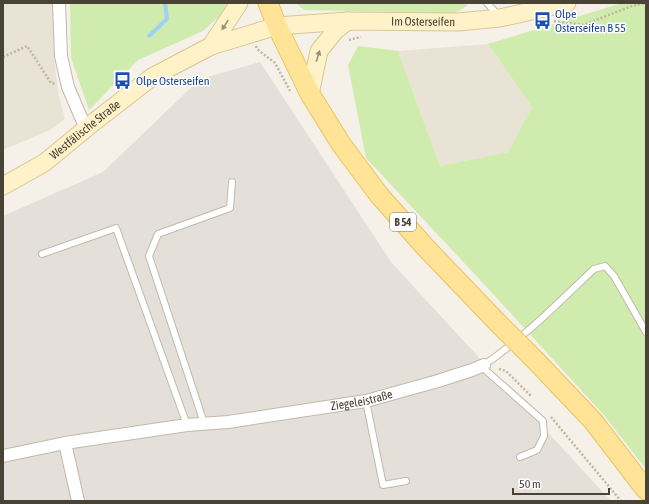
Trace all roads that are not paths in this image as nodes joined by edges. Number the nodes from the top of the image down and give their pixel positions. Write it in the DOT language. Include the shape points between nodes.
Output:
graph roads {
  1 [pos="59,3"];
  2 [pos="239,3"];
  3 [pos="268,3"];
  4 [pos="487,3"];
  5 [pos="567,3"];
  6 [pos="500,18"];
  7 [pos="348,21"];
  8 [pos="277,26"];
  9 [pos="211,46"];
  10 [pos="310,94"];
  11 [pos="86,129"];
  12 [pos="232,182"];
  13 [pos="3,186"];
  14 [pos="42,254"];
  15 [pos="646,332"];
  16 [pos="483,366"];
  17 [pos="366,401"];
  18 [pos="204,423"];
  19 [pos="187,426"];
  20 [pos="65,444"];
  21 [pos="3,456"];
  22 [pos="520,457"];
  23 [pos="406,480"];
  24 [pos="646,490"];
  25 [pos="78,501"];
  1 -- 11 [label="street" via="61,56 68,87"];
  2 -- 9 [label="street, one-way"];
  3 -- 8 [label="main road, B 54"];
  4 -- 6 [label="lane"];
  5 -- 6 [label="street, Im Osterseifen"];
  6 -- 7 [label="street, Im Osterseifen" via="458,22"];
  7 -- 8 [label="street, Im Osterseifen"];
  10 -- 7 [label="street, one-way" via="318,51 336,30"];
  8 -- 9 [label="street, Westfälische Straße"];
  8 -- 10 [label="main road, B 54"];
  9 -- 11 [label="street, Westfälische Straße" via="152,77"];
  10 -- 24 [label="main road, B 54, bridge" via="379,195 426,248 593,421"];
  11 -- 13 [label="street, Westfälische Straße" via="44,163"];
  12 -- 18 [label="lane" via="230,208 158,234 149,256"];
  14 -- 19 [label="lane" via="116,228"];
  15 -- 16 [label="lane, Ziegeleistraße" via="614,276 605,266 594,269 535,325"];
  16 -- 17 [label="street, Ziegeleistraße"];
  16 -- 22 [label="lane" via="543,421 544,436 537,450"];
  17 -- 18 [label="street, Ziegeleistraße" via="228,422"];
  17 -- 23 [label="lane" via="383,485"];
  18 -- 19 [label="street, Ziegeleistraße"];
  19 -- 20 [label="street, Ziegeleistraße"];
  20 -- 21 [label="street, Ziegeleistraße"];
  20 -- 25 [label="street"];
}
